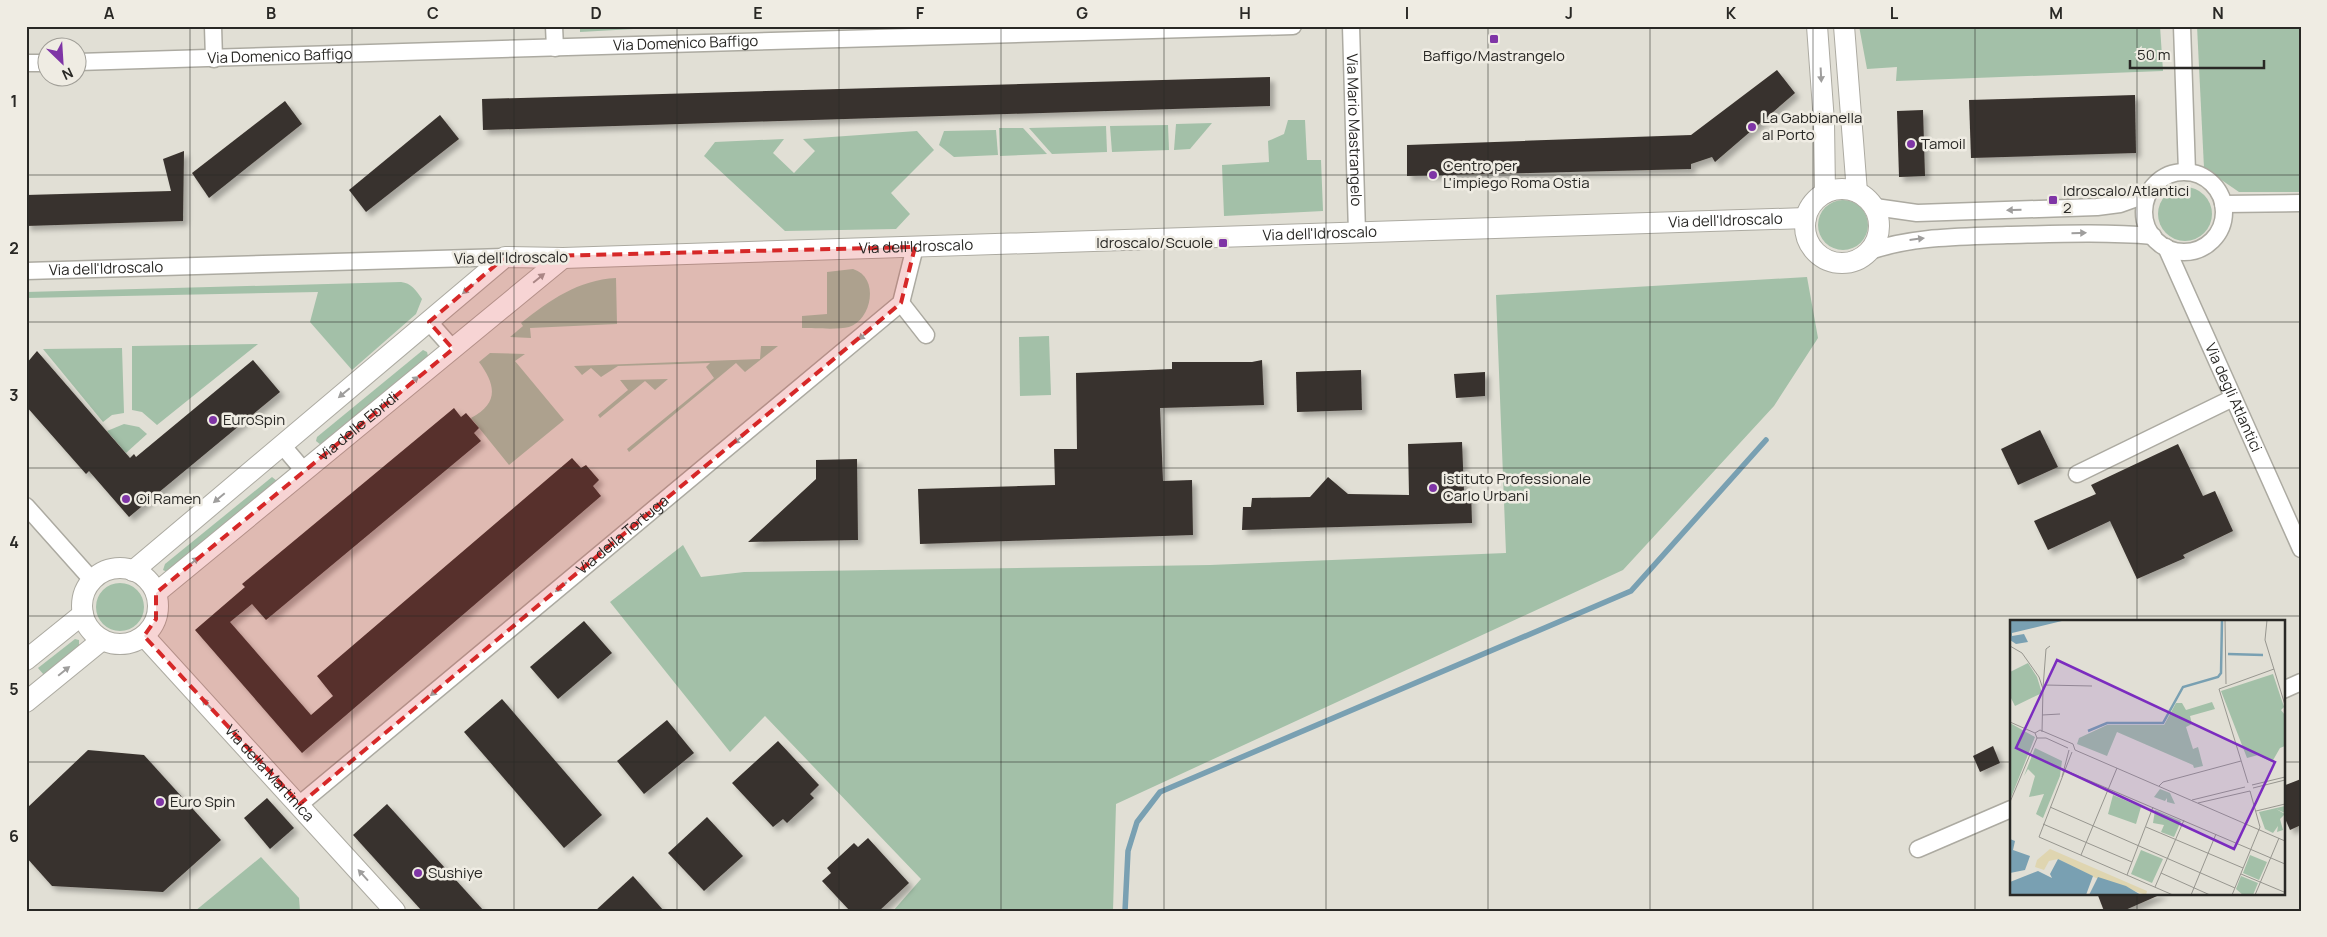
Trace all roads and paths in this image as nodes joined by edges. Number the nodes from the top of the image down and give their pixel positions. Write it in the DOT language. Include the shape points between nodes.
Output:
graph roads {
  1 [pos="213,26"];
  2 [pos="554,26"];
  3 [pos="1293,26"];
  4 [pos="1351,26"];
  5 [pos="1817,26"];
  6 [pos="1844,26"];
  7 [pos="2182,26"];
  8 [pos="878,31"];
  9 [pos="555,48"];
  10 [pos="214,58"];
  11 [pos="88,62"];
  12 [pos="2187,172"];
  13 [pos="1857,192"];
  14 [pos="1825,193"];
  15 [pos="2148,194"];
  16 [pos="2301,203"];
  17 [pos="2223,204"];
  18 [pos="1874,207"];
  19 [pos="1806,218"];
  20 [pos="1357,233"];
  21 [pos="2152,236"];
  22 [pos="915,246"];
  23 [pos="2166,247"];
  24 [pos="1870,251"];
  25 [pos="505,258"];
  26 [pos="563,258"];
  27 [pos="26,271"];
  28 [pos="901,303"];
  29 [pos="429,322"];
  30 [pos="926,335"];
  31 [pos="453,349"];
  32 [pos="2233,398"];
  33 [pos="282,445"];
  34 [pos="304,471"];
  35 [pos="2077,474"];
  36 [pos="26,506"];
  37 [pos="2301,549"];
  38 [pos="133,570"];
  39 [pos="92,580"];
  40 [pos="156,594"];
  41 [pos="82,614"];
  42 [pos="144,636"];
  43 [pos="102,640"];
  44 [pos="26,660"];
  45 [pos="2301,682"];
  46 [pos="2284,690"];
  47 [pos="26,702"];
  48 [pos="300,804"];
  49 [pos="2010,809"];
  50 [pos="1918,849"];
  51 [pos="395,911"];
  1 -- 10 [label="street"];
  2 -- 9 [label="street"];
  3 -- 8 [label="street, Via Domenico Baffigo"];
  4 -- 20 [label="street, Via Mario Mastrangelo"];
  5 -- 14 [label="street, one-way"];
  6 -- 13 [label="street"];
  7 -- 12 [label="street"];
  8 -- 9 [label="street, Via Domenico Baffigo"];
  9 -- 10 [label="street, Via Domenico Baffigo"];
  10 -- 11 [label="street, Via Domenico Baffigo"];
  12 -- 15 [label="street" via="2166,176"];
  12 -- 17 [label="street" via="2210,182 2219,192"];
  13 -- 14 [label="street" via="1843,189"];
  13 -- 18 [label="street"];
  14 -- 19 [label="street" via="1812,204"];
  15 -- 18 [label="street, one-way" via="2120,204 2097,207 1922,212"];
  15 -- 21 [label="street" via="2144,216"];
  16 -- 17 [label="street"];
  17 -- 23 [label="street" via="2220,229 2206,245 2187,252"];
  18 -- 24 [label="street" via="1879,228 1877,240"];
  19 -- 20 [label="street, Via dell'Idroscalo"];
  19 -- 24 [label="street" via="1808,242 1817,254 1828,261 1852,262"];
  20 -- 22 [label="street, Via dell'Idroscalo"];
  21 -- 23 [label="street"];
  24 -- 21 [label="street, one-way" via="1930,238 2090,233"];
  22 -- 26 [label="street, Via dell'Idroscalo"];
  22 -- 28 [label="street"];
  23 -- 32 [label="street, Via degli Atlantici"];
  25 -- 26 [label="street, Via dell'Idroscalo"];
  25 -- 27 [label="street, Via dell'Idroscalo"];
  25 -- 29 [label="street, one-way"];
  31 -- 26 [label="street, Via delle Ebridi, one-way"];
  28 -- 30 [label="street"];
  28 -- 48 [label="street, Via della Tortuga, one-way"];
  29 -- 31 [label="street"];
  29 -- 33 [label="street, one-way"];
  34 -- 31 [label="street, Via delle Ebridi, one-way"];
  32 -- 35 [label="street"];
  32 -- 37 [label="street, Via degli Atlantici"];
  33 -- 34 [label="street"];
  33 -- 38 [label="street, one-way"];
  40 -- 34 [label="street, Via delle Ebridi, one-way"];
  36 -- 39 [label="street"];
  38 -- 39 [label="street" via="111,570"];
  38 -- 40 [label="street" via="147,579"];
  39 -- 41 [label="street" via="83,596"];
  40 -- 42 [label="street" via="156,619"];
  41 -- 43 [label="street" via="89,629"];
  41 -- 44 [label="street"];
  42 -- 43 [label="street" via="124,644"];
  48 -- 42 [label="street, Via della Martinica, one-way"];
  47 -- 43 [label="street, one-way"];
  45 -- 46 [label="street"];
  51 -- 48 [label="street, Via della Martinica, one-way"];
  49 -- 50 [label="street"];
}
